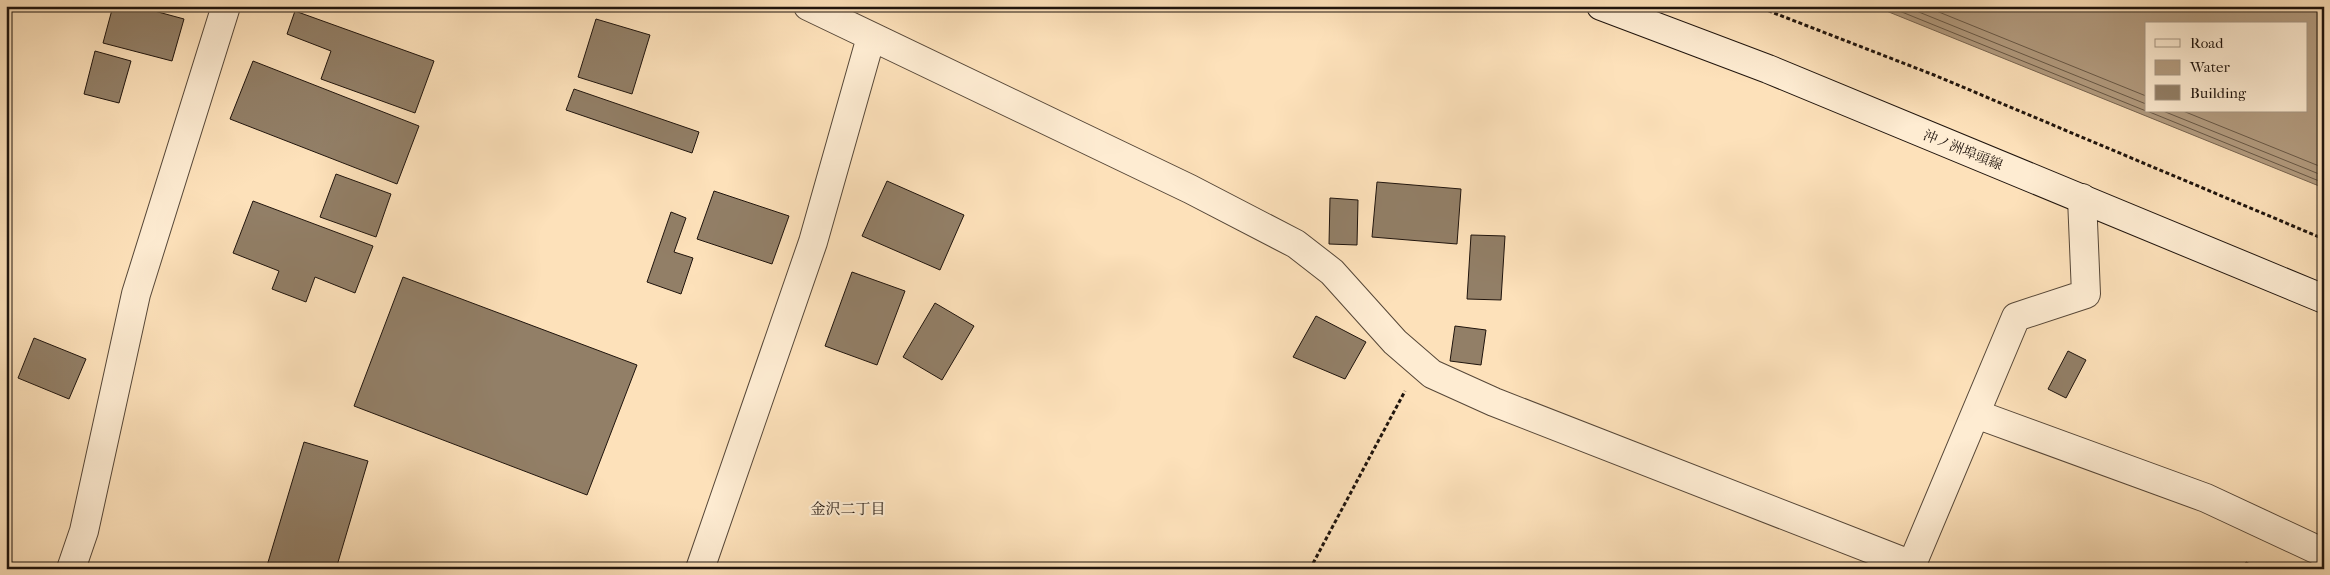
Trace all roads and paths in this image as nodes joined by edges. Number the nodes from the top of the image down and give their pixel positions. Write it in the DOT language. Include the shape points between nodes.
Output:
graph roads {
  1 [pos="226,6"];
  2 [pos="808,6"];
  3 [pos="1601,6"];
  4 [pos="1756,6"];
  5 [pos="871,36"];
  6 [pos="2082,198"];
  7 [pos="2324,239"];
  8 [pos="2324,298"];
  9 [pos="1420,364"];
  10 [pos="1976,414"];
  11 [pos="2324,553"];
  12 [pos="1911,567"];
  13 [pos="71,569"];
  14 [pos="700,569"];
  15 [pos="1310,569"];
  1 -- 13 [label="street" via="136,294 84,531"];
  2 -- 5 [label="street"];
  3 -- 6 [label="street, 沖ノ洲埠頭線" via="1768,69"];
  4 -- 7 [label="path" via="1934,75"];
  5 -- 9 [label="street" via="1190,189 1296,244 1332,272 1395,342"];
  5 -- 14 [label="street" via="813,242"];
  6 -- 8 [label="street, 沖ノ洲埠頭線"];
  6 -- 10 [label="street" via="2086,294 2016,317"];
  9 -- 12 [label="street" via="1432,374 1494,402"];
  9 -- 15 [label="path"];
  10 -- 11 [label="street" via="2206,498"];
  10 -- 12 [label="street"];
}
